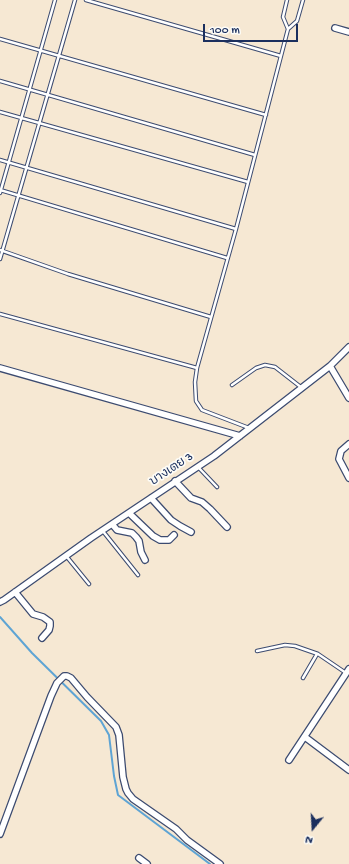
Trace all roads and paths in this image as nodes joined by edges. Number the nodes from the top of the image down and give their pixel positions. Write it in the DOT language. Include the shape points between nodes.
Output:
graph roads {
  1 [pos="55,0"];
  2 [pos="75,0"];
  3 [pos="86,0"];
  4 [pos="287,0"];
  5 [pos="303,0"];
  6 [pos="335,28"];
  7 [pos="288,29"];
  8 [pos="349,32"];
  9 [pos="0,39"];
  10 [pos="40,51"];
  11 [pos="58,56"];
  12 [pos="281,56"];
  13 [pos="0,81"];
  14 [pos="29,90"];
  15 [pos="47,95"];
  16 [pos="0,112"];
  17 [pos="266,115"];
  18 [pos="21,118"];
  19 [pos="39,122"];
  20 [pos="255,155"];
  21 [pos="0,160"];
  22 [pos="9,162"];
  23 [pos="26,167"];
  24 [pos="248,182"];
  25 [pos="0,192"];
  26 [pos="18,196"];
  27 [pos="236,229"];
  28 [pos="1,250"];
  29 [pos="227,258"];
  30 [pos="0,259"];
  31 [pos="0,314"];
  32 [pos="211,317"];
  33 [pos="349,347"];
  34 [pos="330,366"];
  35 [pos="0,368"];
  36 [pos="197,368"];
  37 [pos="232,385"];
  38 [pos="303,388"];
  39 [pos="349,398"];
  40 [pos="250,428"];
  41 [pos="240,436"];
  42 [pos="349,444"];
  43 [pos="198,466"];
  44 [pos="349,478"];
  45 [pos="176,481"];
  46 [pos="217,487"];
  47 [pos="151,498"];
  48 [pos="129,513"];
  49 [pos="112,524"];
  50 [pos="228,527"];
  51 [pos="102,530"];
  52 [pos="191,532"];
  53 [pos="174,535"];
  54 [pos="66,556"];
  55 [pos="145,560"];
  56 [pos="138,575"];
  57 [pos="89,584"];
  58 [pos="15,592"];
  59 [pos="0,602"];
  60 [pos="42,638"];
  61 [pos="257,651"];
  62 [pos="318,654"];
  63 [pos="348,671"];
  64 [pos="303,678"];
  65 [pos="304,737"];
  66 [pos="289,760"];
  67 [pos="349,770"];
  68 [pos="0,834"];
  69 [pos="139,858"];
  70 [pos="147,864"];
  71 [pos="220,864"];
  1 -- 10 [label="lane"];
  2 -- 11 [label="lane"];
  3 -- 12 [label="lane"];
  4 -- 7 [label="lane" via="283,16"];
  5 -- 7 [label="lane" via="297,21"];
  6 -- 8 [label="street"];
  7 -- 12 [label="lane"];
  9 -- 10 [label="lane"];
  10 -- 11 [label="lane"];
  10 -- 14 [label="lane"];
  11 -- 15 [label="lane"];
  11 -- 17 [label="lane"];
  12 -- 17 [label="lane"];
  13 -- 14 [label="lane"];
  14 -- 15 [label="lane"];
  14 -- 18 [label="lane"];
  15 -- 19 [label="lane"];
  15 -- 20 [label="lane"];
  16 -- 18 [label="lane"];
  17 -- 20 [label="lane"];
  18 -- 19 [label="lane"];
  18 -- 22 [label="lane"];
  19 -- 23 [label="lane"];
  19 -- 24 [label="lane"];
  20 -- 24 [label="lane"];
  21 -- 22 [label="lane"];
  22 -- 23 [label="lane"];
  22 -- 25 [label="lane"];
  23 -- 26 [label="lane"];
  23 -- 27 [label="lane"];
  24 -- 27 [label="lane"];
  25 -- 26 [label="lane"];
  26 -- 28 [label="lane"];
  26 -- 29 [label="lane"];
  27 -- 29 [label="lane"];
  28 -- 30 [label="lane"];
  28 -- 32 [label="lane" via="68,274"];
  29 -- 32 [label="lane"];
  31 -- 36 [label="lane"];
  32 -- 36 [label="lane"];
  33 -- 34 [label="street, บางเตย 3"];
  34 -- 38 [label="street, บางเตย 3"];
  34 -- 39 [label="street"];
  35 -- 41 [label="street"];
  36 -- 40 [label="lane" via="195,393 196,401 202,410"];
  37 -- 38 [label="lane" via="256,368 265,365 275,367"];
  38 -- 40 [label="street, บางเตย 3"];
  40 -- 41 [label="street, บางเตย 3"];
  41 -- 43 [label="street, บางเตย 3"];
  42 -- 44 [label="street" via="341,451 339,459"];
  43 -- 45 [label="street, บางเตย 3"];
  43 -- 46 [label="lane"];
  45 -- 47 [label="street, บางเตย 3"];
  45 -- 50 [label="street" via="191,498 202,502"];
  47 -- 48 [label="street, บางเตย 3"];
  47 -- 52 [label="street" via="171,520"];
  48 -- 49 [label="street, บางเตย 3"];
  48 -- 53 [label="street" via="160,540 169,540"];
  49 -- 51 [label="street, บางเตย 3"];
  49 -- 55 [label="street" via="117,530 132,533 136,537"];
  51 -- 54 [label="street, บางเตย 3"];
  51 -- 56 [label="lane"];
  54 -- 57 [label="lane"];
  54 -- 58 [label="street, บางเตย 3"];
  58 -- 59 [label="street, บางเตย 3"];
  58 -- 60 [label="street" via="34,614 50,622 49,630"];
  61 -- 62 [label="lane" via="286,645"];
  62 -- 63 [label="lane"];
  62 -- 64 [label="lane"];
  63 -- 65 [label="street"];
  65 -- 66 [label="street"];
  65 -- 67 [label="street"];
  68 -- 71 [label="street" via="46,710 57,683 64,676 71,678 116,727 123,777 128,793"];
  69 -- 70 [label="street"];
}
